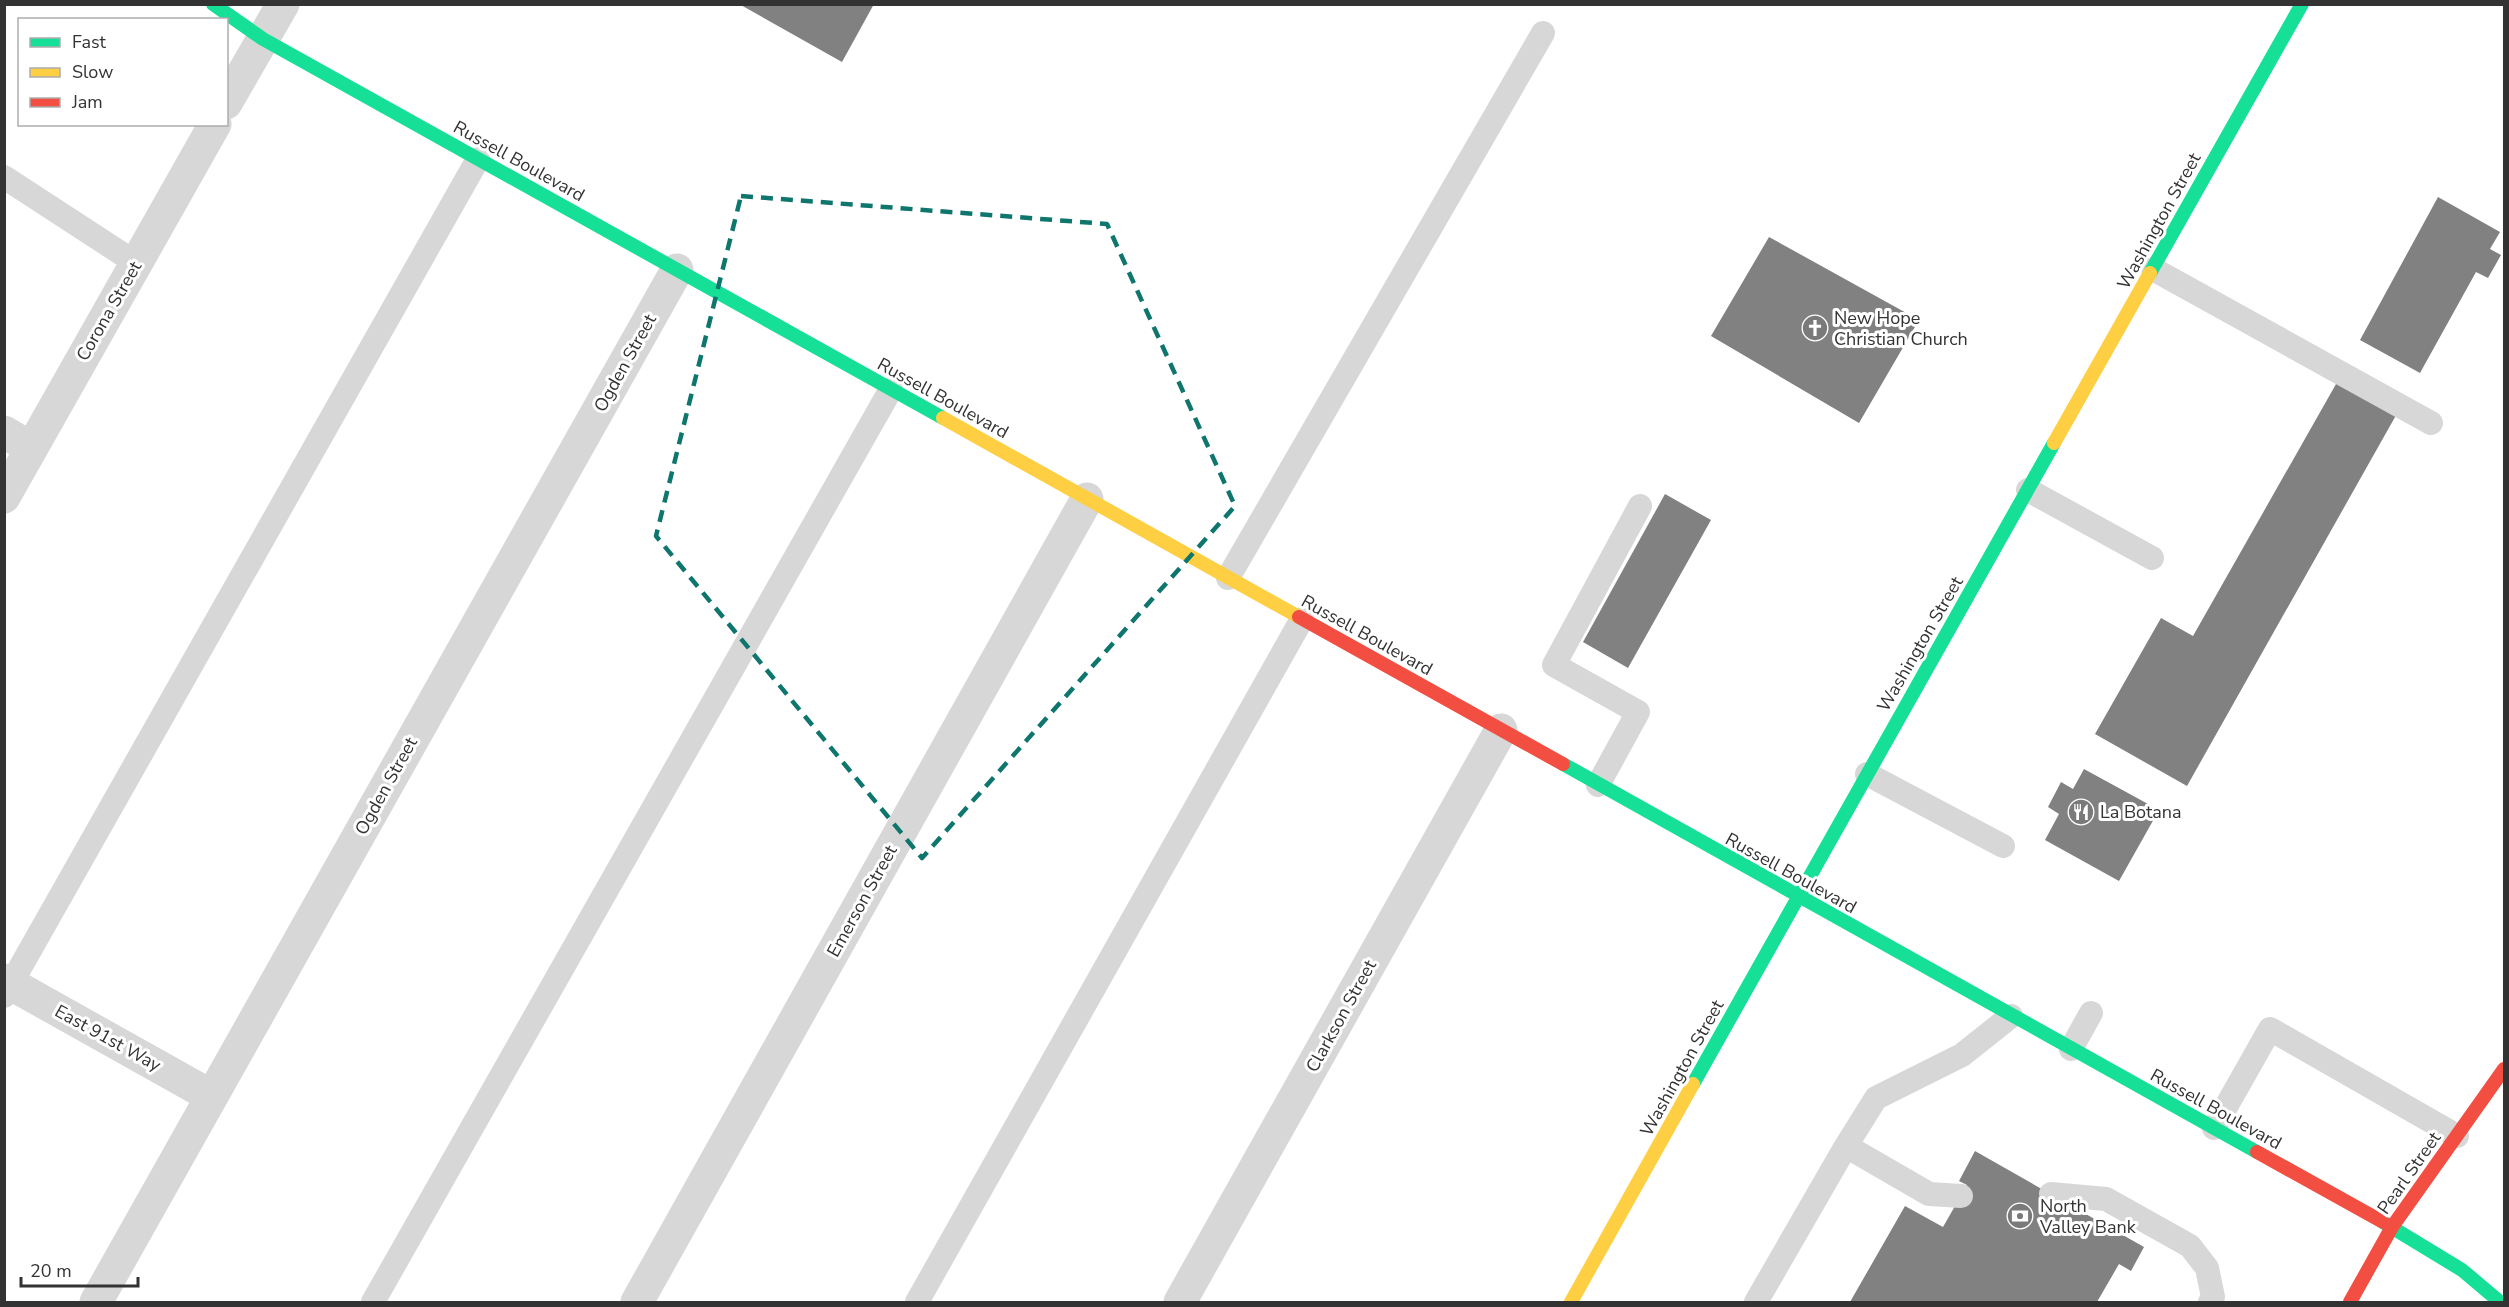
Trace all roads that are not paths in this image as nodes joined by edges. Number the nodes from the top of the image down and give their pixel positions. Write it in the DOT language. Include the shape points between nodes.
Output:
graph roads {
  1 [pos="213,4"];
  2 [pos="283,4"];
  3 [pos="2302,4"];
  4 [pos="1543,33"];
  5 [pos="263,39"];
  6 [pos="228,100"];
  7 [pos="213,126"];
  8 [pos="478,159"];
  9 [pos="4,177"];
  10 [pos="136,263"];
  11 [pos="2153,269"];
  12 [pos="677,270"];
  13 [pos="891,389"];
  14 [pos="2431,423"];
  15 [pos="18,440"];
  16 [pos="2028,490"];
  17 [pos="4,497"];
  18 [pos="1087,499"];
  19 [pos="1640,506"];
  20 [pos="2152,558"];
  21 [pos="1228,578"];
  22 [pos="1302,619"];
  23 [pos="1502,730"];
  24 [pos="1867,774"];
  25 [pos="1598,785"];
  26 [pos="2002,846"];
  27 [pos="1798,897"];
  28 [pos="7,987"];
  29 [pos="2091,1013"];
  30 [pos="2011,1016"];
  31 [pos="2071,1049"];
  32 [pos="2505,1069"];
  33 [pos="211,1096"];
  34 [pos="2214,1128"];
  35 [pos="2457,1136"];
  36 [pos="1846,1146"];
  37 [pos="2051,1194"];
  38 [pos="1961,1196"];
  39 [pos="2392,1227"];
  40 [pos="96,1302"];
  41 [pos="373,1302"];
  42 [pos="637,1302"];
  43 [pos="917,1302"];
  44 [pos="1180,1302"];
  45 [pos="1571,1302"];
  46 [pos="1756,1302"];
  47 [pos="2210,1302"];
  48 [pos="2350,1302"];
  49 [pos="2500,1302"];
  1 -- 5 [label="street, Russell Boulevard"];
  2 -- 5 [label="street"];
  3 -- 11 [label="street, Washington Street"];
  4 -- 21 [label="lane"];
  5 -- 6 [label="street"];
  5 -- 8 [label="street, Russell Boulevard"];
  7 -- 10 [label="street, Corona Street"];
  8 -- 12 [label="street, Russell Boulevard"];
  8 -- 28 [label="lane"];
  9 -- 10 [label="lane"];
  10 -- 15 [label="street, Corona Street"];
  11 -- 14 [label="lane"];
  11 -- 16 [label="street, Washington Street"];
  12 -- 13 [label="street, Russell Boulevard"];
  12 -- 33 [label="street, Ogden Street"];
  13 -- 18 [label="street, Russell Boulevard"];
  13 -- 41 [label="lane"];
  15 -- 17 [label="street, Corona Street"];
  16 -- 20 [label="lane"];
  16 -- 24 [label="street, Washington Street"];
  18 -- 21 [label="street, Russell Boulevard"];
  18 -- 42 [label="street, Emerson Street"];
  19 -- 25 [label="lane" via="1554,665 1638,712"];
  21 -- 22 [label="street, Russell Boulevard"];
  22 -- 23 [label="street, Russell Boulevard"];
  22 -- 43 [label="lane"];
  23 -- 25 [label="street, Russell Boulevard"];
  23 -- 44 [label="street, Clarkson Street"];
  24 -- 26 [label="lane"];
  24 -- 27 [label="street, Washington Street"];
  25 -- 27 [label="street, Russell Boulevard"];
  27 -- 30 [label="street, Russell Boulevard"];
  27 -- 45 [label="street, Washington Street"];
  28 -- 33 [label="street, East 91st Way"];
  29 -- 31 [label="lane"];
  30 -- 31 [label="street, Russell Boulevard"];
  30 -- 36 [label="lane" via="1962,1055 1876,1098"];
  31 -- 34 [label="street, Russell Boulevard"];
  32 -- 35 [label="street, Pearl Street"];
  33 -- 40 [label="street, Ogden Street"];
  34 -- 35 [label="lane" via="2270,1029"];
  34 -- 39 [label="street, Russell Boulevard"];
  35 -- 39 [label="street, Pearl Street"];
  36 -- 38 [label="lane" via="1929,1194"];
  36 -- 46 [label="lane"];
  37 -- 47 [label="lane" via="2106,1198 2190,1246 2207,1268"];
  39 -- 48 [label="street, Pearl Street"];
  39 -- 49 [label="street, Russell Boulevard" via="2459,1266"];
}
